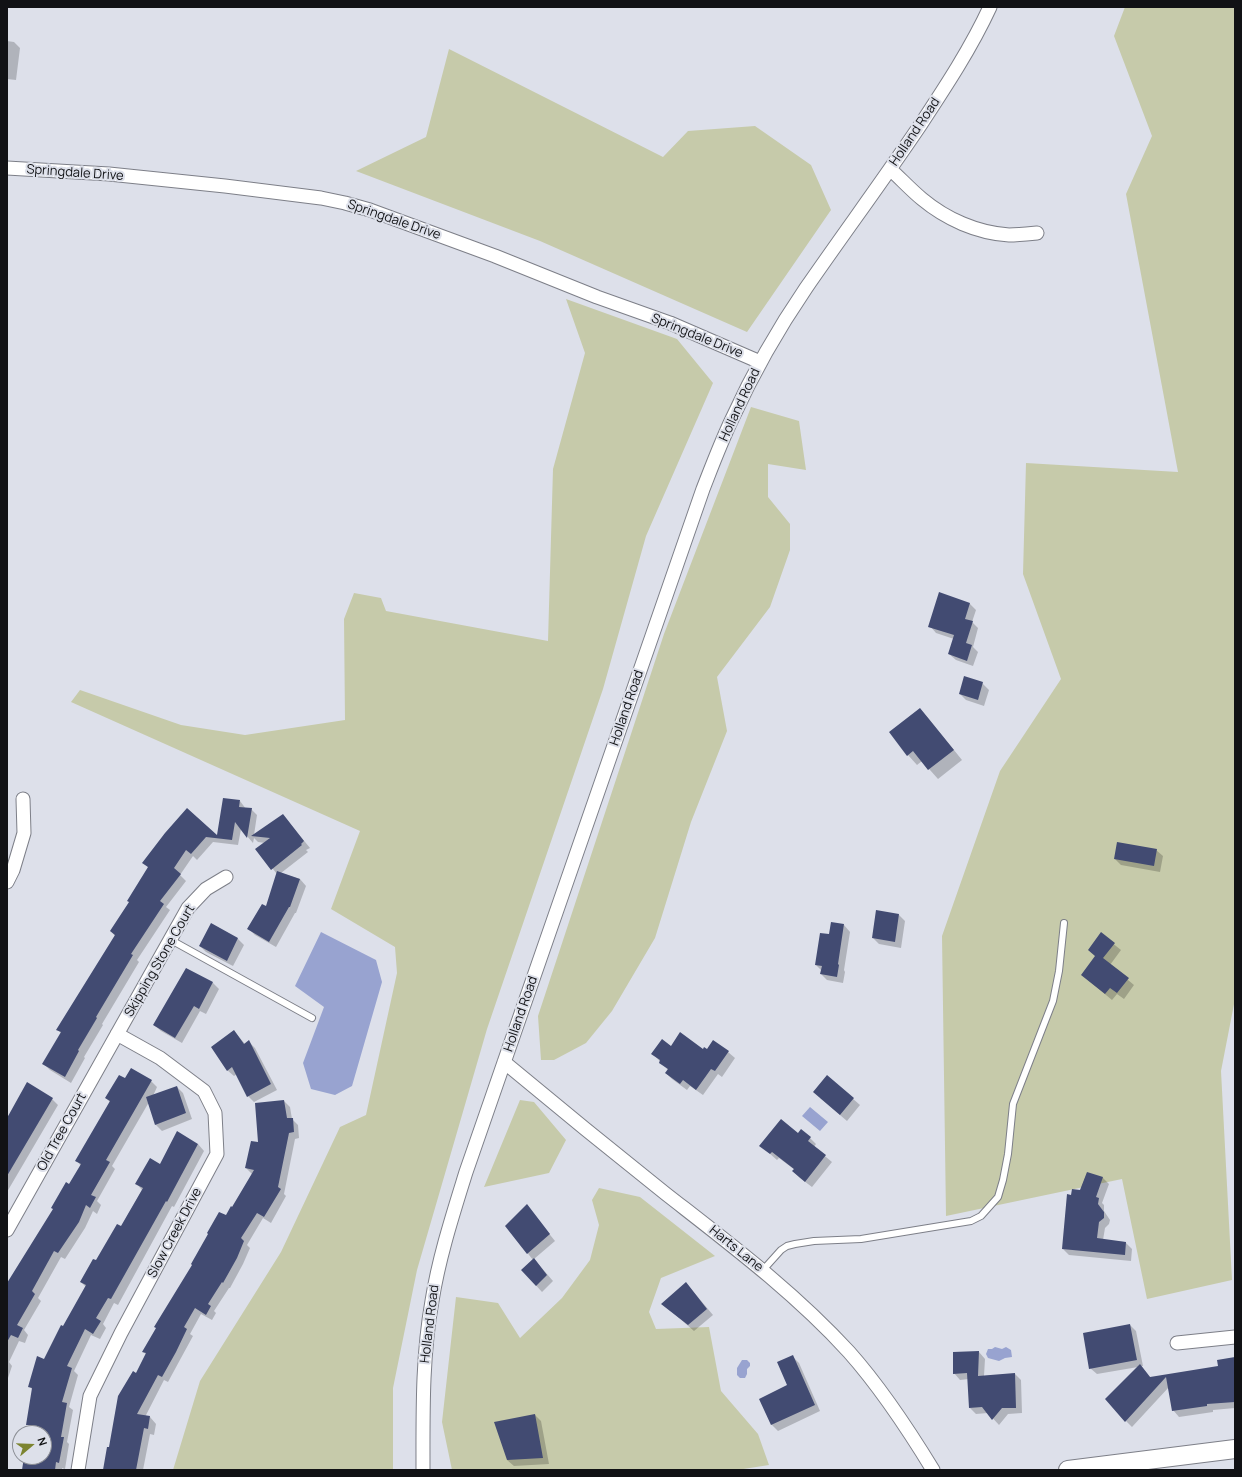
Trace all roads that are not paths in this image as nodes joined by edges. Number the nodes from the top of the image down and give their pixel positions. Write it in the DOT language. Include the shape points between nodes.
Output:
graph roads {
  1 [pos="990,7"];
  2 [pos="7,168"];
  3 [pos="890,169"];
  4 [pos="1037,233"];
  5 [pos="760,362"];
  6 [pos="23,799"];
  7 [pos="226,877"];
  8 [pos="7,882"];
  9 [pos="1064,923"];
  10 [pos="171,940"];
  11 [pos="312,1018"];
  12 [pos="117,1034"];
  13 [pos="504,1062"];
  14 [pos="7,1230"];
  15 [pos="763,1270"];
  16 [pos="1235,1337"];
  17 [pos="1178,1342"];
  18 [pos="1235,1449"];
  19 [pos="78,1470"];
  20 [pos="423,1470"];
  21 [pos="933,1470"];
  22 [pos="1068,1470"];
  1 -- 3 [label="street, Holland Road" via="949,83"];
  2 -- 5 [label="street, Springdale Drive" via="109,174 225,186 345,203 495,256 670,323"];
  3 -- 4 [label="street" via="934,209 964,224 1010,235"];
  3 -- 5 [label="street, Holland Road" via="806,288"];
  5 -- 13 [label="street, Holland Road" via="703,489"];
  6 -- 8 [label="street" via="24,833"];
  7 -- 10 [label="street, Skipping Stone Court" via="206,889 188,908"];
  9 -- 15 [label="lane" via="1053,1001 1013,1104 1003,1180 998,1196 981,1216 958,1224 861,1239 795,1244 781,1250"];
  10 -- 11 [label="lane"];
  10 -- 12 [label="street, Skipping Stone Court"];
  12 -- 14 [label="street, Old Tree Court"];
  12 -- 19 [label="street, Slow Creek Drive" via="160,1058 204,1091 215,1113 217,1154 90,1396"];
  13 -- 15 [label="street, Harts Lane"];
  13 -- 20 [label="street, Holland Road" via="450,1222 431,1302 422,1388"];
  15 -- 21 [label="street, Harts Lane" via="813,1315 849,1353 910,1432"];
  16 -- 17 [label="street"];
  18 -- 22 [label="main road"];
}
